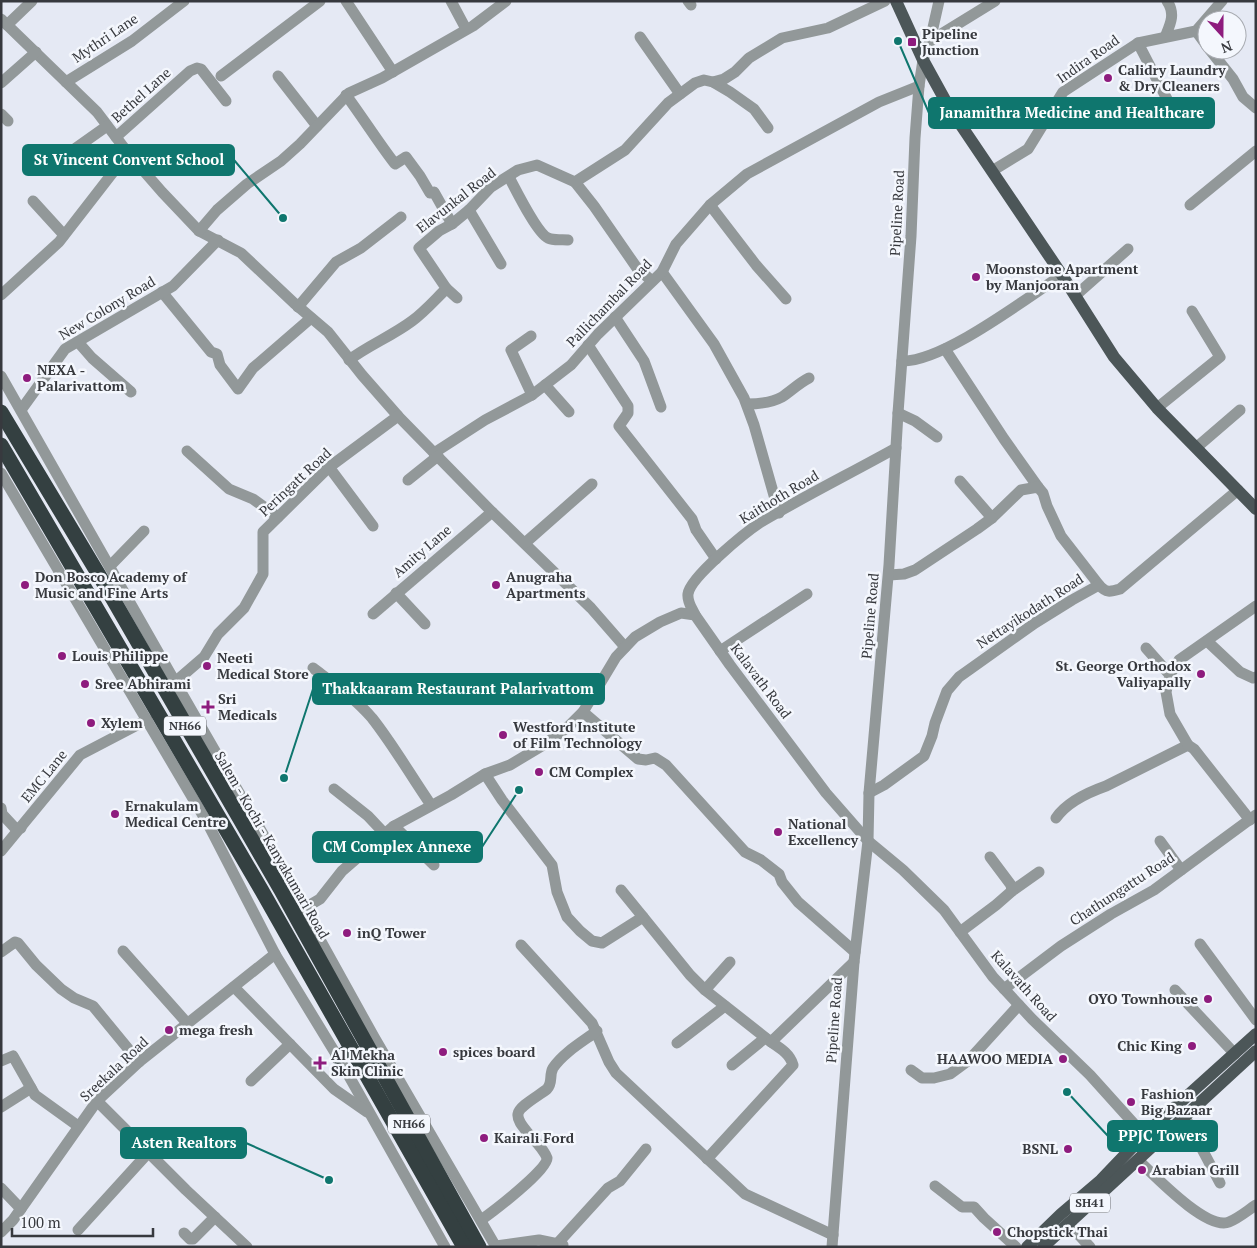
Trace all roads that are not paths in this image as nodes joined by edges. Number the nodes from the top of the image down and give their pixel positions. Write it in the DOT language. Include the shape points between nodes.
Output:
graph roads {
  1 [pos="32,1"];
  2 [pos="184,1"];
  3 [pos="320,1"];
  4 [pos="346,1"];
  5 [pos="451,1"];
  6 [pos="506,1"];
  7 [pos="885,1"];
  8 [pos="896,1"];
  9 [pos="939,1"];
  10 [pos="994,1"];
  11 [pos="1167,1"];
  12 [pos="1222,1"];
  13 [pos="4,22"];
  14 [pos="466,29"];
  15 [pos="1196,31"];
  16 [pos="640,37"];
  17 [pos="1165,37"];
  18 [pos="930,41"];
  19 [pos="1138,43"];
  20 [pos="36,52"];
  21 [pos="923,60"];
  22 [pos="1218,60"];
  23 [pos="393,72"];
  24 [pos="221,76"];
  25 [pos="278,76"];
  26 [pos="66,82"];
  27 [pos="713,82"];
  28 [pos="1,83"];
  29 [pos="919,86"];
  30 [pos="680,94"];
  31 [pos="346,95"];
  32 [pos="1168,100"];
  33 [pos="226,101"];
  34 [pos="1254,103"];
  35 [pos="107,126"];
  36 [pos="317,126"];
  37 [pos="768,128"];
  38 [pos="116,137"];
  39 [pos="1256,151"];
  40 [pos="128,153"];
  41 [pos="59,160"];
  42 [pos="992,172"];
  43 [pos="509,177"];
  44 [pos="576,182"];
  45 [pos="33,201"];
  46 [pos="1190,205"];
  47 [pos="710,206"];
  48 [pos="469,210"];
  49 [pos="401,217"];
  50 [pos="452,224"];
  51 [pos="199,232"];
  52 [pos="64,235"];
  53 [pos="218,240"];
  54 [pos="568,240"];
  55 [pos="1128,249"];
  56 [pos="501,264"];
  57 [pos="662,272"];
  58 [pos="1062,275"];
  59 [pos="652,281"];
  60 [pos="446,288"];
  61 [pos="162,292"];
  62 [pos="1,295"];
  63 [pos="1075,296"];
  64 [pos="457,298"];
  65 [pos="786,299"];
  66 [pos="298,307"];
  67 [pos="1192,311"];
  68 [pos="615,317"];
  69 [pos="311,318"];
  70 [pos="531,336"];
  71 [pos="78,342"];
  72 [pos="588,345"];
  73 [pos="945,349"];
  74 [pos="349,360"];
  75 [pos="902,361"];
  76 [pos="1,376"];
  77 [pos="808,378"];
  78 [pos="545,385"];
  79 [pos="131,392"];
  80 [pos="532,395"];
  81 [pos="746,404"];
  82 [pos="661,407"];
  83 [pos="1157,408"];
  84 [pos="22,410"];
  85 [pos="1240,410"];
  86 [pos="1,412"];
  87 [pos="569,412"];
  88 [pos="898,413"];
  89 [pos="398,416"];
  90 [pos="937,438"];
  91 [pos="1,446"];
  92 [pos="1197,447"];
  93 [pos="896,448"];
  94 [pos="187,450"];
  95 [pos="436,454"];
  96 [pos="330,467"];
  97 [pos="1,473"];
  98 [pos="408,480"];
  99 [pos="960,480"];
  100 [pos="592,484"];
  101 [pos="1038,487"];
  102 [pos="1238,490"];
  103 [pos="30,508"];
  104 [pos="1256,509"];
  105 [pos="492,512"];
  106 [pos="779,513"];
  107 [pos="278,517"];
  108 [pos="992,518"];
  109 [pos="372,526"];
  110 [pos="144,531"];
  111 [pos="525,543"];
  112 [pos="716,559"];
  113 [pos="110,566"];
  114 [pos="889,575"];
  115 [pos="1098,586"];
  116 [pos="396,594"];
  117 [pos="807,594"];
  118 [pos="1256,606"];
  119 [pos="373,614"];
  120 [pos="695,615"];
  121 [pos="425,624"];
  122 [pos="1207,641"];
  123 [pos="625,648"];
  124 [pos="1146,648"];
  125 [pos="720,651"];
  126 [pos="313,668"];
  127 [pos="1170,675"];
  128 [pos="1256,676"];
  129 [pos="175,682"];
  130 [pos="583,712"];
  131 [pos="178,713"];
  132 [pos="154,720"];
  133 [pos="1188,745"];
  134 [pos="485,774"];
  135 [pos="334,789"];
  136 [pos="869,792"];
  137 [pos="430,805"];
  138 [pos="1,808"];
  139 [pos="1253,817"];
  140 [pos="1056,818"];
  141 [pos="21,828"];
  142 [pos="389,829"];
  143 [pos="868,841"];
  144 [pos="1160,841"];
  145 [pos="1,851"];
  146 [pos="990,857"];
  147 [pos="434,866"];
  148 [pos="1181,870"];
  149 [pos="1039,872"];
  150 [pos="621,890"];
  151 [pos="1012,891"];
  152 [pos="303,909"];
  153 [pos="643,917"];
  154 [pos="960,932"];
  155 [pos="1200,944"];
  156 [pos="521,945"];
  157 [pos="123,951"];
  158 [pos="1,952"];
  159 [pos="275,954"];
  160 [pos="855,957"];
  161 [pos="730,962"];
  162 [pos="234,987"];
  163 [pos="1004,989"];
  164 [pos="705,990"];
  165 [pos="1175,990"];
  166 [pos="1019,1005"];
  167 [pos="725,1006"];
  168 [pos="1256,1020"];
  169 [pos="187,1023"];
  170 [pos="597,1030"];
  171 [pos="1256,1034"];
  172 [pos="768,1040"];
  173 [pos="363,1043"];
  174 [pos="676,1043"];
  175 [pos="290,1044"];
  176 [pos="1234,1054"];
  177 [pos="1254,1056"];
  178 [pos="338,1057"];
  179 [pos="1,1061"];
  180 [pos="139,1062"];
  181 [pos="732,1065"];
  182 [pos="911,1070"];
  183 [pos="251,1081"];
  184 [pos="1214,1082"];
  185 [pos="31,1088"];
  186 [pos="97,1101"];
  187 [pos="1,1107"];
  188 [pos="371,1114"];
  189 [pos="1185,1117"];
  190 [pos="78,1126"];
  191 [pos="1144,1135"];
  192 [pos="646,1149"];
  193 [pos="148,1153"];
  194 [pos="707,1159"];
  195 [pos="1138,1160"];
  196 [pos="1220,1184"];
  197 [pos="935,1186"];
  198 [pos="1,1188"];
  199 [pos="1256,1205"];
  200 [pos="21,1209"];
  201 [pos="215,1217"];
  202 [pos="480,1220"];
  203 [pos="1068,1222"];
  204 [pos="78,1230"];
  205 [pos="1,1232"];
  206 [pos="184,1233"];
  207 [pos="832,1241"];
  208 [pos="561,1245"];
  209 [pos="247,1247"];
  210 [pos="445,1247"];
  211 [pos="464,1247"];
  212 [pos="479,1247"];
  213 [pos="496,1247"];
  214 [pos="1016,1247"];
  215 [pos="1027,1247"];
  216 [pos="1043,1247"];
  217 [pos="1090,1247"];
  1 -- 13 [label="street"];
  2 -- 26 [label="street, Mythri Lane" via="132,41"];
  3 -- 24 [label="street"];
  4 -- 23 [label="street"];
  5 -- 14 [label="street"];
  6 -- 14 [label="street"];
  7 -- 27 [label="street" via="828,28 782,38 749,58 735,72"];
  8 -- 21 [label="main road"];
  9 -- 18 [label="street, Pipeline Road"];
  10 -- 18 [label="street"];
  11 -- 17 [label="street" via="1172,20"];
  12 -- 15 [label="street"];
  13 -- 20 [label="street"];
  14 -- 23 [label="street"];
  15 -- 17 [label="street, Indira Road"];
  16 -- 30 [label="street"];
  17 -- 19 [label="street, Indira Road"];
  18 -- 21 [label="street, Pipeline Road"];
  19 -- 32 [label="street"];
  19 -- 42 [label="street, Indira Road" via="1064,92 1028,149"];
  20 -- 26 [label="street"];
  20 -- 28 [label="street"];
  21 -- 29 [label="street, Pipeline Road"];
  21 -- 42 [label="main road" via="950,109"];
  22 -- 34 [label="street" via="1242,97"];
  23 -- 31 [label="street"];
  25 -- 36 [label="street"];
  26 -- 35 [label="street"];
  27 -- 30 [label="street" via="695,83"];
  27 -- 37 [label="street" via="754,109"];
  29 -- 47 [label="street, Pallichambal Road" via="879,102 747,174"];
  29 -- 75 [label="street, Pipeline Road"];
  30 -- 44 [label="street" via="668,102 625,150"];
  31 -- 36 [label="street"];
  31 -- 50 [label="street" via="394,164 406,157 430,193 434,192"];
  33 -- 38 [label="street, Bethel Lane" via="197,68"];
  35 -- 38 [label="street"];
  35 -- 41 [label="street"];
  36 -- 51 [label="street" via="281,161 217,210"];
  38 -- 40 [label="street"];
  39 -- 46 [label="street"];
  40 -- 51 [label="street"];
  40 -- 52 [label="street"];
  42 -- 58 [label="main road"];
  43 -- 44 [label="street, Elavunkal Road" via="518,170 536,165"];
  43 -- 48 [label="street, Elavunkal Road" via="491,187"];
  43 -- 54 [label="street" via="544,236 551,240"];
  44 -- 59 [label="street" via="637,268"];
  45 -- 52 [label="street"];
  47 -- 57 [label="street, Pallichambal Road" via="676,244"];
  47 -- 65 [label="street"];
  48 -- 50 [label="street, Elavunkal Road"];
  48 -- 56 [label="street"];
  49 -- 66 [label="street" via="361,248 336,262"];
  50 -- 60 [label="street, Elavunkal Road" via="438,231 419,248"];
  51 -- 53 [label="street"];
  52 -- 62 [label="street"];
  53 -- 61 [label="street, New Colony Road" via="173,286"];
  53 -- 66 [label="street" via="242,253"];
  55 -- 63 [label="street"];
  57 -- 59 [label="street, Pallichambal Road"];
  57 -- 81 [label="street" via="714,344"];
  58 -- 63 [label="main road"];
  58 -- 73 [label="street"];
  59 -- 68 [label="street, Pallichambal Road"];
  60 -- 64 [label="street"];
  60 -- 74 [label="street" via="413,320"];
  61 -- 69 [label="street" via="211,352 218,354 220,365 238,389 253,368"];
  61 -- 71 [label="street, New Colony Road"];
  63 -- 83 [label="main road" via="1114,357"];
  66 -- 69 [label="street"];
  67 -- 83 [label="street" via="1220,357"];
  68 -- 72 [label="street, Pallichambal Road"];
  68 -- 82 [label="street" via="644,361"];
  69 -- 74 [label="street" via="328,332"];
  70 -- 80 [label="street" via="511,350"];
  71 -- 79 [label="street"];
  71 -- 84 [label="street, New Colony Road" via="65,349"];
  72 -- 78 [label="street, Pallichambal Road" via="571,365"];
  72 -- 112 [label="street" via="628,406 628,413 619,426 692,519"];
  73 -- 75 [label="street"];
  73 -- 101 [label="street"];
  74 -- 89 [label="street"];
  75 -- 88 [label="street, Pipeline Road"];
  76 -- 84 [label="street"];
  77 -- 81 [label="street" via="773,401"];
  78 -- 80 [label="street, Pallichambal Road"];
  78 -- 87 [label="street"];
  80 -- 95 [label="street, Pallichambal Road" via="485,420"];
  81 -- 106 [label="street"];
  83 -- 92 [label="main road"];
  84 -- 113 [label="street"];
  85 -- 92 [label="street"];
  86 -- 131 [label="highway, Salem - Kochi - Kanyakumari Road / NH66"];
  88 -- 90 [label="street"];
  88 -- 93 [label="street, Pipeline Road"];
  89 -- 95 [label="street"];
  89 -- 96 [label="street, Peringatt Road"];
  91 -- 103 [label="highway, Salem - Kochi - Kanyakumari Road / NH66"];
  92 -- 102 [label="main road"];
  93 -- 106 [label="street, Kaithoth Road"];
  93 -- 114 [label="street, Pipeline Road"];
  94 -- 107 [label="street" via="229,489 253,499"];
  95 -- 98 [label="street, Pallichambal Road"];
  95 -- 105 [label="street"];
  96 -- 107 [label="street, Peringatt Road"];
  96 -- 109 [label="street"];
  97 -- 103 [label="street"];
  99 -- 108 [label="street"];
  100 -- 111 [label="street"];
  101 -- 108 [label="street" via="1021,490"];
  101 -- 115 [label="street" via="1061,536"];
  102 -- 104 [label="main road"];
  102 -- 115 [label="street, Nettayikodath Road" via="1120,589 1110,592"];
  103 -- 132 [label="highway, Salem - Kochi - Kanyakumari Road / NH66"];
  105 -- 111 [label="street"];
  105 -- 116 [label="street, Amity Lane"];
  106 -- 112 [label="street, Kaithoth Road" via="760,523"];
  107 -- 129 [label="street, Peringatt Road" via="263,532 263,574 244,608 218,634 204,657"];
  108 -- 114 [label="street" via="915,570"];
  110 -- 113 [label="street"];
  111 -- 123 [label="street"];
  112 -- 120 [label="street, Kaithoth Road" via="695,579 688,592"];
  113 -- 129 [label="street"];
  114 -- 136 [label="street, Pipeline Road"];
  115 -- 136 [label="street, Nettayikodath Road" via="1035,622 959,677 947,691 924,756"];
  116 -- 119 [label="street, Amity Lane"];
  116 -- 121 [label="street"];
  117 -- 125 [label="street"];
  118 -- 122 [label="street"];
  120 -- 123 [label="street" via="681,613 660,622 635,637"];
  120 -- 125 [label="street, Kalavath Road"];
  122 -- 127 [label="street" via="1179,660"];
  122 -- 128 [label="street" via="1240,672 1253,678"];
  123 -- 130 [label="street" via="616,657"];
  124 -- 127 [label="street"];
  125 -- 143 [label="street, Kalavath Road" via="826,793"];
  126 -- 137 [label="street" via="371,717"];
  127 -- 133 [label="street" via="1166,692 1170,714"];
  129 -- 152 [label="street"];
  130 -- 134 [label="street" via="545,744 510,765"];
  130 -- 160 [label="street" via="638,759 655,758 666,765 745,852 779,874 798,902"];
  131 -- 132 [label="highway"];
  131 -- 173 [label="highway, Salem - Kochi - Kanyakumari Road / NH66" via="281,890"];
  132 -- 141 [label="street, EMC Lane" via="80,755"];
  132 -- 159 [label="street"];
  132 -- 173 [label="highway, Salem - Kochi - Kanyakumari Road / NH66"];
  133 -- 139 [label="street"];
  133 -- 140 [label="street" via="1073,802"];
  134 -- 137 [label="street"];
  134 -- 153 [label="street" via="552,865 562,906 572,924 592,940 602,943"];
  135 -- 142 [label="street"];
  136 -- 143 [label="street, Pipeline Road"];
  137 -- 142 [label="street"];
  138 -- 141 [label="street" via="14,828"];
  139 -- 148 [label="street, Chathungattu Road"];
  141 -- 145 [label="street, EMC Lane"];
  142 -- 147 [label="street"];
  142 -- 152 [label="street" via="342,871 320,899"];
  143 -- 154 [label="street, Kalavath Road" via="904,870 944,910"];
  143 -- 160 [label="street, Pipeline Road"];
  144 -- 148 [label="street"];
  146 -- 151 [label="street"];
  148 -- 163 [label="street, Chathungattu Road" via="1061,946"];
  149 -- 151 [label="street"];
  150 -- 153 [label="street"];
  151 -- 154 [label="street"];
  152 -- 173 [label="street"];
  153 -- 164 [label="street"];
  154 -- 163 [label="street, Kalavath Road"];
  155 -- 168 [label="street"];
  156 -- 170 [label="street"];
  157 -- 169 [label="street"];
  158 -- 180 [label="street" via="12,943 18,943 61,989 93,1006"];
  159 -- 162 [label="street, Sreekala Road"];
  159 -- 178 [label="street"];
  160 -- 172 [label="street"];
  160 -- 207 [label="street, Pipeline Road"];
  161 -- 164 [label="street"];
  162 -- 169 [label="street, Sreekala Road"];
  162 -- 175 [label="street"];
  163 -- 166 [label="street, Kalavath Road"];
  164 -- 167 [label="street"];
  165 -- 176 [label="street"];
  166 -- 182 [label="street" via="969,1060 950,1074 922,1078"];
  166 -- 191 [label="street, Kalavath Road" via="1090,1075"];
  167 -- 172 [label="street"];
  167 -- 174 [label="street"];
  169 -- 180 [label="street, Sreekala Road"];
  170 -- 194 [label="street" via="616,1073"];
  170 -- 202 [label="street" via="559,1060 551,1071 549,1088 519,1110 520,1123 547,1158 546,1162 529,1181"];
  171 -- 176 [label="main road, SH41"];
  172 -- 181 [label="street"];
  172 -- 194 [label="street" via="787,1055 793,1065"];
  173 -- 178 [label="highway"];
  173 -- 202 [label="street, Salem - Kochi - Kanyakumari Road"];
  173 -- 211 [label="highway, Salem - Kochi - Kanyakumari Road / NH66"];
  173 -- 212 [label="highway, Salem - Kochi - Kanyakumari Road / NH66"];
  175 -- 183 [label="street"];
  175 -- 188 [label="street" via="334,1089"];
  176 -- 184 [label="main road, SH41"];
  177 -- 184 [label="main road, SH41"];
  178 -- 188 [label="street"];
  179 -- 185 [label="street" via="13,1056"];
  180 -- 186 [label="street, Sreekala Road"];
  184 -- 189 [label="main road, SH41"];
  184 -- 191 [label="main road, SH41"];
  185 -- 187 [label="street"];
  185 -- 190 [label="street" via="35,1095"];
  186 -- 190 [label="street, Sreekala Road"];
  186 -- 193 [label="street"];
  188 -- 210 [label="street"];
  189 -- 195 [label="main road, SH41"];
  189 -- 196 [label="street"];
  190 -- 200 [label="street, Sreekala Road"];
  191 -- 215 [label="main road, SH41" via="1101,1180"];
  192 -- 208 [label="street" via="620,1181 608,1188"];
  193 -- 201 [label="street"];
  193 -- 204 [label="street"];
  194 -- 207 [label="street" via="745,1194"];
  195 -- 199 [label="street" via="1196,1213 1217,1223 1228,1223"];
  195 -- 203 [label="main road, SH41"];
  197 -- 214 [label="street" via="962,1207 974,1206"];
  198 -- 200 [label="street"];
  200 -- 205 [label="street, Sreekala Road"];
  201 -- 206 [label="street" via="193,1239"];
  201 -- 209 [label="street"];
  202 -- 213 [label="street, Salem - Kochi - Kanyakumari Road"];
  203 -- 216 [label="main road, SH41"];
  203 -- 217 [label="street"];
  208 -- 213 [label="street" via="538,1240"];
}
